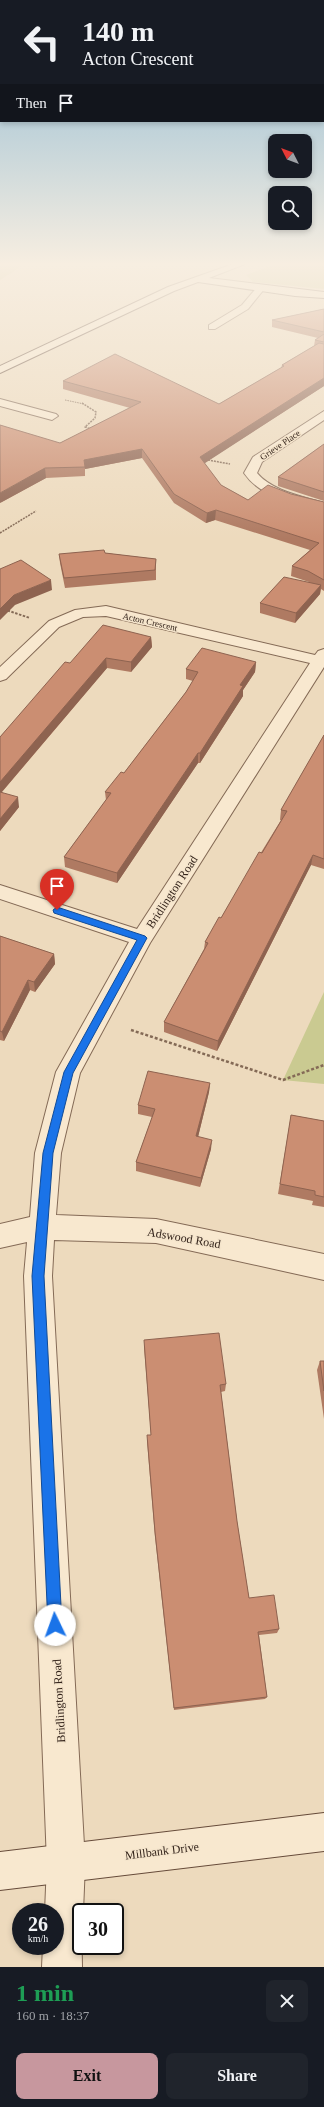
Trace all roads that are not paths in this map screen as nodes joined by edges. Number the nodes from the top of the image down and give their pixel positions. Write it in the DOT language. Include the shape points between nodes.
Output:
graph roads {
  1 [pos="30,356"];
  2 [pos="0,370"];
  3 [pos="0,402"];
  4 [pos="324,415"];
  5 [pos="52,416"];
  6 [pos="324,507"];
  7 [pos="322,658"];
  8 [pos="0,676"];
  9 [pos="0,892"];
  10 [pos="142,938"];
  11 [pos="42,1227"];
  12 [pos="0,1236"];
  13 [pos="324,1267"];
  14 [pos="324,1832"];
  15 [pos="66,1863"];
  16 [pos="0,1871"];
  17 [pos="62,1967"];
  1 -- 2 [label="street"];
  3 -- 5 [label="street"];
  4 -- 6 [label="street, Grieve Place" via="257,460 250,473 259,484 286,496"];
  7 -- 8 [label="street, Acton Crescent" via="106,612 80,613 54,624"];
  7 -- 10 [label="street, Bridlington Road"];
  9 -- 10 [label="street"];
  10 -- 11 [label="street, Bridlington Road" via="68,1072 48,1153"];
  11 -- 12 [label="street, Adswood Road"];
  11 -- 13 [label="street, Adswood Road" via="156,1231"];
  11 -- 15 [label="street, Bridlington Road" via="38,1276"];
  14 -- 15 [label="street, Millbank Drive"];
  15 -- 16 [label="street, Millbank Drive"];
  15 -- 17 [label="street, Bridlington Road"];
}
